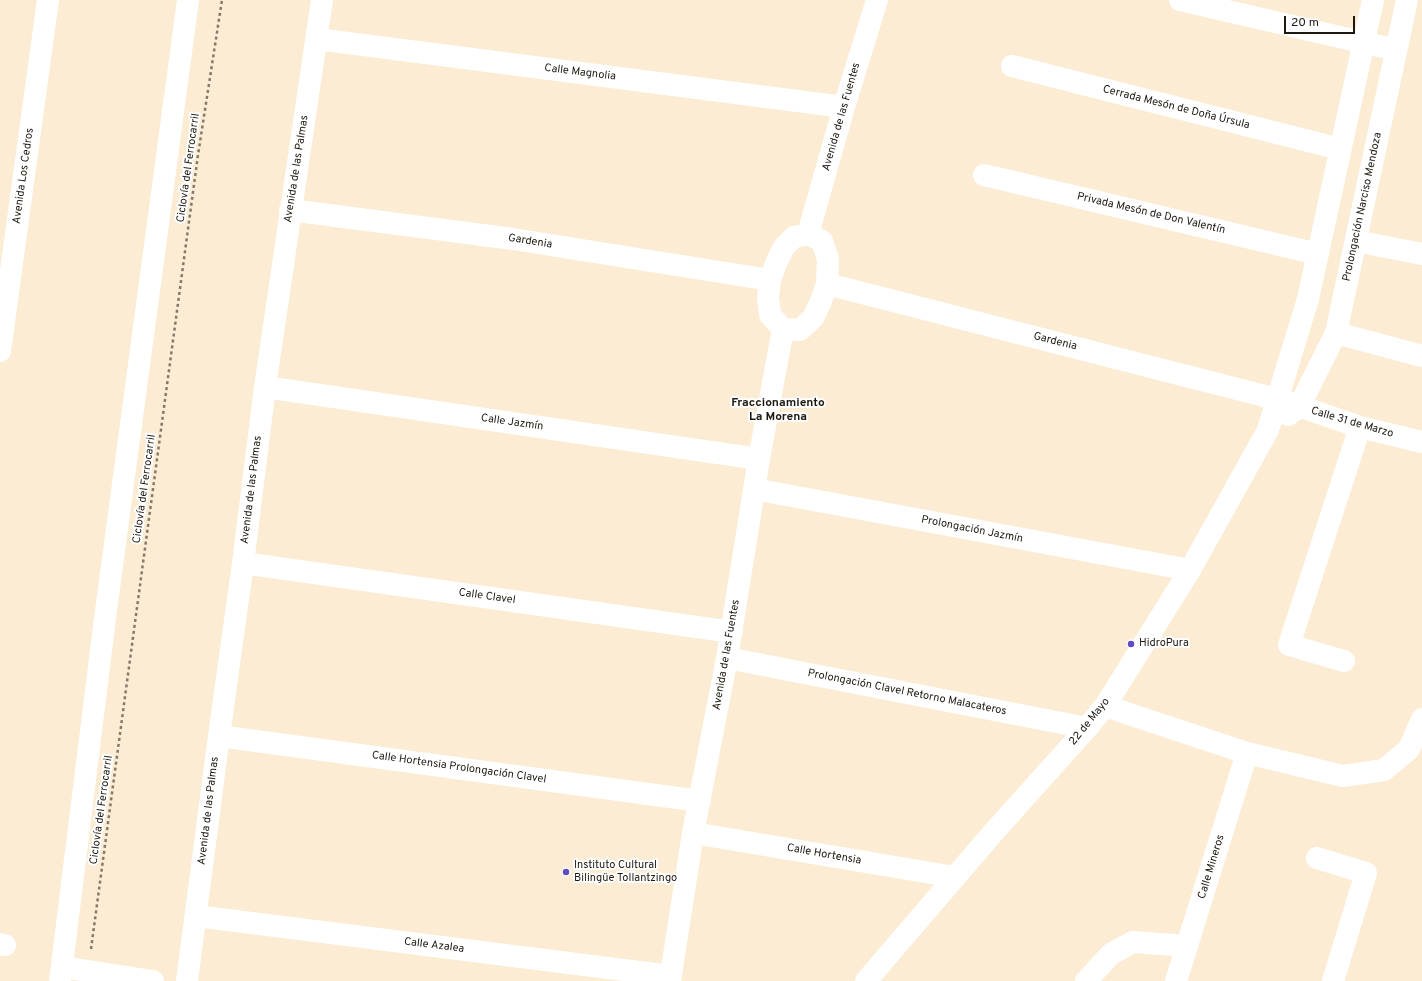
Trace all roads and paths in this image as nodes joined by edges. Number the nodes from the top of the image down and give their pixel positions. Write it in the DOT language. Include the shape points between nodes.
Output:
graph roads {
  1 [pos="48,0"];
  2 [pos="188,0"];
  3 [pos="222,0"];
  4 [pos="322,0"];
  5 [pos="877,0"];
  6 [pos="1180,0"];
  7 [pos="1373,0"];
  8 [pos="1407,0"];
  9 [pos="317,39"];
  10 [pos="1364,43"];
  11 [pos="1396,50"];
  12 [pos="1012,66"];
  13 [pos="844,107"];
  14 [pos="1340,149"];
  15 [pos="984,175"];
  16 [pos="290,210"];
  17 [pos="808,234"];
  18 [pos="1356,241"];
  19 [pos="1318,254"];
  20 [pos="1422,254"];
  21 [pos="770,280"];
  22 [pos="827,284"];
  23 [pos="783,329"];
  24 [pos="1336,333"];
  25 [pos="0,351"];
  26 [pos="1422,356"];
  27 [pos="265,387"];
  28 [pos="1286,402"];
  29 [pos="1360,427"];
  30 [pos="1422,442"];
  31 [pos="759,459"];
  32 [pos="754,489"];
  33 [pos="243,563"];
  34 [pos="1190,570"];
  35 [pos="732,632"];
  36 [pos="727,658"];
  37 [pos="1344,661"];
  38 [pos="1105,706"];
  39 [pos="1422,719"];
  40 [pos="1087,728"];
  41 [pos="219,736"];
  42 [pos="1247,753"];
  43 [pos="700,800"];
  44 [pos="693,833"];
  45 [pos="1317,858"];
  46 [pos="955,877"];
  47 [pos="196,916"];
  48 [pos="1187,946"];
  49 [pos="88,972"];
  50 [pos="61,974"];
  51 [pos="671,979"];
  52 [pos="153,981"];
  53 [pos="187,981"];
  54 [pos="866,981"];
  55 [pos="1086,981"];
  56 [pos="1176,981"];
  57 [pos="1333,981"];
  1 -- 25 [label="street, Avenida Los Cedros"];
  2 -- 50 [label="street" via="106,610"];
  3 -- 49 [label="path, Ciclovía del Ferrocarril" via="197,162"];
  4 -- 9 [label="street, Avenida de las Palmas"];
  5 -- 13 [label="street, Avenida de las Fuentes"];
  6 -- 10 [label="street"];
  7 -- 10 [label="street"];
  8 -- 11 [label="street, Prolongación Narciso Mendoza"];
  9 -- 13 [label="street, Calle Magnolia"];
  9 -- 16 [label="street, Avenida de las Palmas"];
  10 -- 11 [label="street"];
  10 -- 14 [label="street"];
  11 -- 18 [label="street, Prolongación Narciso Mendoza"];
  12 -- 14 [label="street, Cerrada Mesón de Doña Úrsula"];
  13 -- 17 [label="street, Avenida de las Fuentes"];
  14 -- 19 [label="street"];
  15 -- 19 [label="street, Privada Mesón de Don Valentín"];
  16 -- 21 [label="street, Gardenia" via="513,239"];
  16 -- 27 [label="street, Avenida de las Palmas"];
  17 -- 21 [label="street" via="794,237 784,247"];
  17 -- 22 [label="street" via="822,240 828,259"];
  18 -- 20 [label="street"];
  18 -- 24 [label="street, Prolongación Narciso Mendoza"];
  19 -- 28 [label="street"];
  21 -- 23 [label="street" via="770,315"];
  22 -- 23 [label="street" via="813,318 800,330"];
  22 -- 28 [label="street, Gardenia"];
  23 -- 31 [label="street, Avenida de las Fuentes"];
  24 -- 26 [label="street"];
  24 -- 28 [label="street, Prolongación Narciso Mendoza"];
  27 -- 31 [label="street, Calle Jazmín"];
  27 -- 33 [label="street, Avenida de las Palmas"];
  28 -- 29 [label="street, Calle 31 de Marzo"];
  28 -- 34 [label="street, 22 de Mayo"];
  29 -- 30 [label="street, Calle 31 de Marzo"];
  29 -- 37 [label="street" via="1290,645"];
  31 -- 32 [label="street, Avenida de las Fuentes"];
  32 -- 34 [label="street, Prolongación Jazmín"];
  32 -- 35 [label="street, Avenida de las Fuentes"];
  33 -- 35 [label="street, Calle Clavel"];
  33 -- 41 [label="street, Avenida de las Palmas"];
  34 -- 38 [label="street, 22 de Mayo"];
  35 -- 36 [label="street, Avenida de las Fuentes"];
  36 -- 40 [label="street, Prolongación Clavel Retorno Malacateros"];
  36 -- 43 [label="street, Avenida de las Fuentes"];
  38 -- 40 [label="street, 22 de Mayo"];
  38 -- 42 [label="street"];
  39 -- 42 [label="street" via="1409,749 1384,770 1344,776"];
  40 -- 46 [label="street, 22 de Mayo"];
  41 -- 43 [label="street, Calle Hortensia Prolongación Clavel"];
  41 -- 47 [label="street, Avenida de las Palmas"];
  42 -- 48 [label="street, Calle Mineros"];
  43 -- 44 [label="street, Avenida de las Fuentes"];
  44 -- 46 [label="street, Calle Hortensia"];
  44 -- 51 [label="street, Avenida de las Fuentes"];
  45 -- 57 [label="street" via="1366,873"];
  46 -- 54 [label="street, 22 de Mayo"];
  47 -- 51 [label="street, Calle Azalea"];
  47 -- 53 [label="street, Avenida de las Palmas"];
  48 -- 55 [label="street" via="1133,942 1111,954"];
  48 -- 56 [label="street, Calle Mineros"];
  49 -- 50 [label="street"];
  49 -- 52 [label="street"];
}
